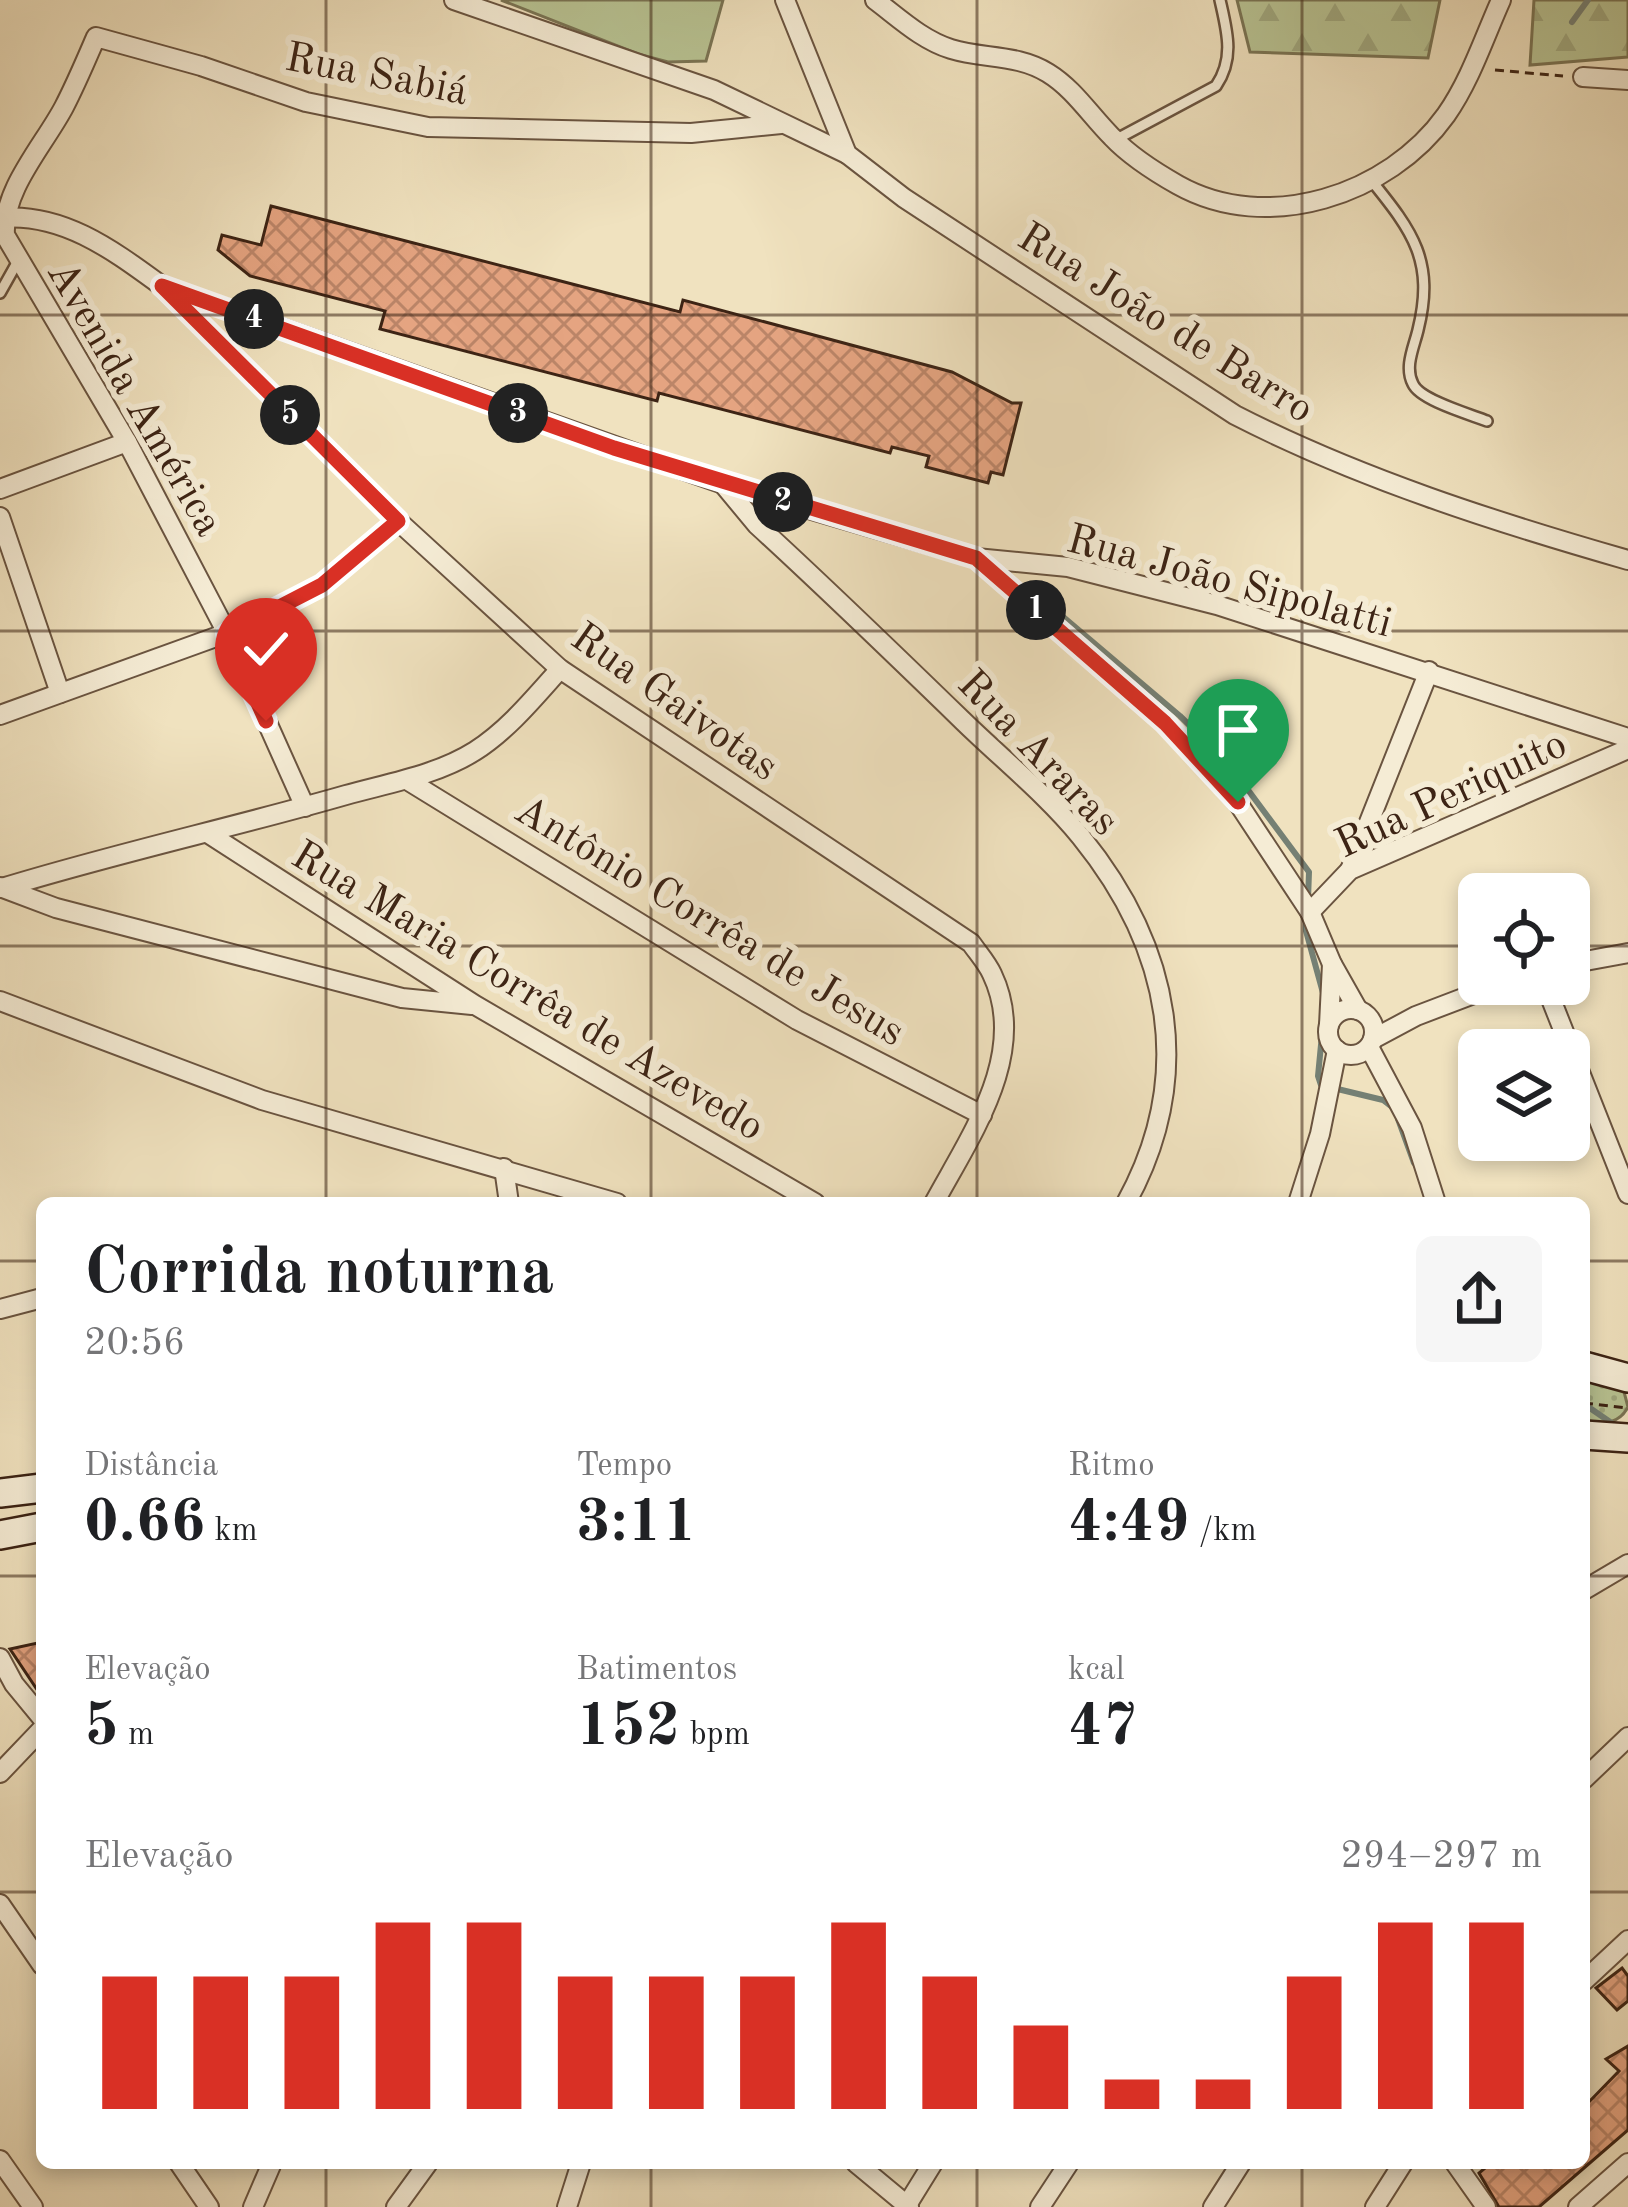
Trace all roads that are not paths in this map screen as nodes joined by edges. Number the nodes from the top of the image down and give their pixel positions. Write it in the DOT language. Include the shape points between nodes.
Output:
graph roads {
  1 [pos="454,0"];
  2 [pos="785,0"];
  3 [pos="875,0"];
  4 [pos="1220,0"];
  5 [pos="1501,0"];
  6 [pos="1583,77"];
  7 [pos="1628,80"];
  8 [pos="781,124"];
  9 [pos="1114,140"];
  10 [pos="848,154"];
  11 [pos="1371,180"];
  12 [pos="2,217"];
  13 [pos="18,261"];
  14 [pos="162,286"];
  15 [pos="0,293"];
  16 [pos="1486,421"];
  17 [pos="128,442"];
  18 [pos="723,484"];
  19 [pos="0,489"];
  20 [pos="0,517"];
  21 [pos="398,521"];
  22 [pos="976,558"];
  23 [pos="1628,560"];
  24 [pos="227,634"];
  25 [pos="560,669"];
  26 [pos="1429,671"];
  27 [pos="60,693"];
  28 [pos="0,715"];
  29 [pos="1628,738"];
  30 [pos="1628,749"];
  31 [pos="407,780"];
  32 [pos="305,808"];
  33 [pos="209,834"];
  34 [pos="1350,870"];
  35 [pos="1,888"];
  36 [pos="1310,913"];
  37 [pos="1628,953"];
  38 [pos="1590,960"];
  39 [pos="1332,964"];
  40 [pos="1458,1000"];
  41 [pos="0,1001"];
  42 [pos="475,1005"];
  43 [pos="1553,1005"];
  44 [pos="1362,1012"];
  45 [pos="1415,1016"];
  46 [pos="1330,1025"];
  47 [pos="1371,1043"];
  48 [pos="1337,1050"];
  49 [pos="982,1114"];
  50 [pos="504,1168"];
  51 [pos="1627,1185"];
  52 [pos="508,1197"];
  53 [pos="597,1197"];
  54 [pos="805,1197"];
  55 [pos="937,1197"];
  56 [pos="1128,1197"];
  57 [pos="1300,1197"];
  58 [pos="1434,1197"];
  59 [pos="36,1300"];
  60 [pos="0,1309"];
  61 [pos="1590,1368"];
  62 [pos="1628,1378"];
  63 [pos="1590,1436"];
  64 [pos="1628,1438"];
  65 [pos="36,1489"];
  66 [pos="0,1493"];
  67 [pos="36,1528"];
  68 [pos="0,1535"];
  69 [pos="1628,1564"];
  70 [pos="1590,1586"];
  71 [pos="0,1658"];
  72 [pos="36,1711"];
  73 [pos="36,1736"];
  74 [pos="1628,1738"];
  75 [pos="0,1773"];
  76 [pos="1590,1773"];
  77 [pos="0,1904"];
  78 [pos="1628,1940"];
  79 [pos="36,1955"];
  80 [pos="1590,1975"];
  81 [pos="0,2160"];
  82 [pos="1628,2163"];
  83 [pos="183,2169"];
  84 [pos="269,2169"];
  85 [pos="424,2169"];
  86 [pos="579,2169"];
  87 [pos="863,2169"];
  88 [pos="930,2169"];
  89 [pos="1065,2169"];
  90 [pos="1237,2169"];
  91 [pos="1399,2169"];
  92 [pos="1459,2169"];
  93 [pos="908,2206"];
  94 [pos="33,2207"];
  95 [pos="209,2207"];
  96 [pos="253,2207"];
  97 [pos="396,2207"];
  98 [pos="567,2207"];
  99 [pos="1040,2207"];
  100 [pos="1213,2207"];
  101 [pos="1375,2207"];
  102 [pos="1486,2207"];
  103 [pos="1578,2207"];
  1 -- 8 [label="street" via="714,90"];
  2 -- 10 [label="street, Rua João de Barro"];
  3 -- 9 [label="street" via="953,50 1038,66"];
  4 -- 9 [label="lane" via="1229,54 1216,86"];
  5 -- 11 [label="street" via="1458,96 1432,131"];
  6 -- 7 [label="street"];
  8 -- 10 [label="street"];
  8 -- 12 [label="street, Rua Sabiá" via="691,134 428,127 306,102 96,37"];
  9 -- 11 [label="street" via="1178,185 1231,203 1286,207"];
  10 -- 23 [label="street, Rua João de Barro" via="1235,415 1292,444"];
  11 -- 16 [label="lane" via="1413,234 1424,266 1411,382"];
  12 -- 13 [label="street, Avenida América"];
  12 -- 14 [label="street" via="62,225"];
  13 -- 15 [label="lane"];
  13 -- 17 [label="street, Avenida América"];
  14 -- 18 [label="street, Rua João Sipolatti"];
  14 -- 21 [label="street, Rua Gaivotas"];
  17 -- 19 [label="street"];
  17 -- 24 [label="street, Avenida América"];
  18 -- 22 [label="street, Rua João Sipolatti"];
  18 -- 56 [label="street, Rua Araras" via="1081,836 1132,910 1159,976 1168,1059 1162,1115"];
  20 -- 27 [label="street"];
  21 -- 24 [label="street" via="322,585"];
  21 -- 25 [label="street, Rua Gaivotas"];
  22 -- 26 [label="street, Rua João Sipolatti" via="1067,567 1196,599"];
  22 -- 36 [label="street" via="1165,723 1238,802"];
  24 -- 27 [label="street"];
  24 -- 32 [label="street, Avenida América"];
  25 -- 31 [label="street" via="499,734"];
  25 -- 49 [label="street, Rua Gaivotas" via="971,943 993,975 1004,1016 1003,1058"];
  26 -- 29 [label="street, Rua João Sipolatti"];
  26 -- 34 [label="street"];
  27 -- 28 [label="street"];
  30 -- 34 [label="street, Rua Periquito"];
  31 -- 32 [label="street"];
  31 -- 49 [label="street, Antônio Corrêa de Jesus" via="797,1020"];
  32 -- 33 [label="street"];
  33 -- 35 [label="street"];
  33 -- 42 [label="street, Rua Maria Corrêa de Azevedo"];
  34 -- 36 [label="street, Rua Periquito"];
  35 -- 42 [label="street" via="402,998"];
  36 -- 39 [label="street"];
  37 -- 38 [label="street"];
  39 -- 44 [label="street"];
  39 -- 46 [label="street"];
  40 -- 45 [label="street"];
  41 -- 50 [label="street" via="262,1100"];
  42 -- 54 [label="street, Rua Maria Corrêa de Azevedo"];
  43 -- 51 [label="street"];
  44 -- 45 [label="street"];
  44 -- 46 [label="street" via="1340,1012"];
  44 -- 47 [label="street" via="1372,1021"];
  45 -- 47 [label="street"];
  46 -- 48 [label="street"];
  47 -- 48 [label="street" via="1354,1055"];
  47 -- 58 [label="street"];
  48 -- 57 [label="street"];
  49 -- 55 [label="street, Rua Gaivotas"];
  50 -- 52 [label="street"];
  50 -- 53 [label="street"];
  59 -- 60 [label="street"];
  61 -- 62 [label="main road"];
  63 -- 64 [label="main road"];
  65 -- 66 [label="main road"];
  67 -- 68 [label="main road"];
  69 -- 70 [label="street"];
  71 -- 72 [label="street"];
  73 -- 75 [label="street"];
  74 -- 76 [label="street"];
  77 -- 79 [label="street"];
  78 -- 80 [label="street"];
  81 -- 94 [label="street"];
  82 -- 103 [label="street"];
  83 -- 95 [label="street"];
  84 -- 96 [label="street"];
  85 -- 97 [label="street"];
  86 -- 98 [label="street"];
  87 -- 93 [label="street"];
  88 -- 93 [label="street"];
  89 -- 99 [label="street"];
  90 -- 100 [label="street"];
  91 -- 101 [label="street"];
  92 -- 102 [label="street"];
}
